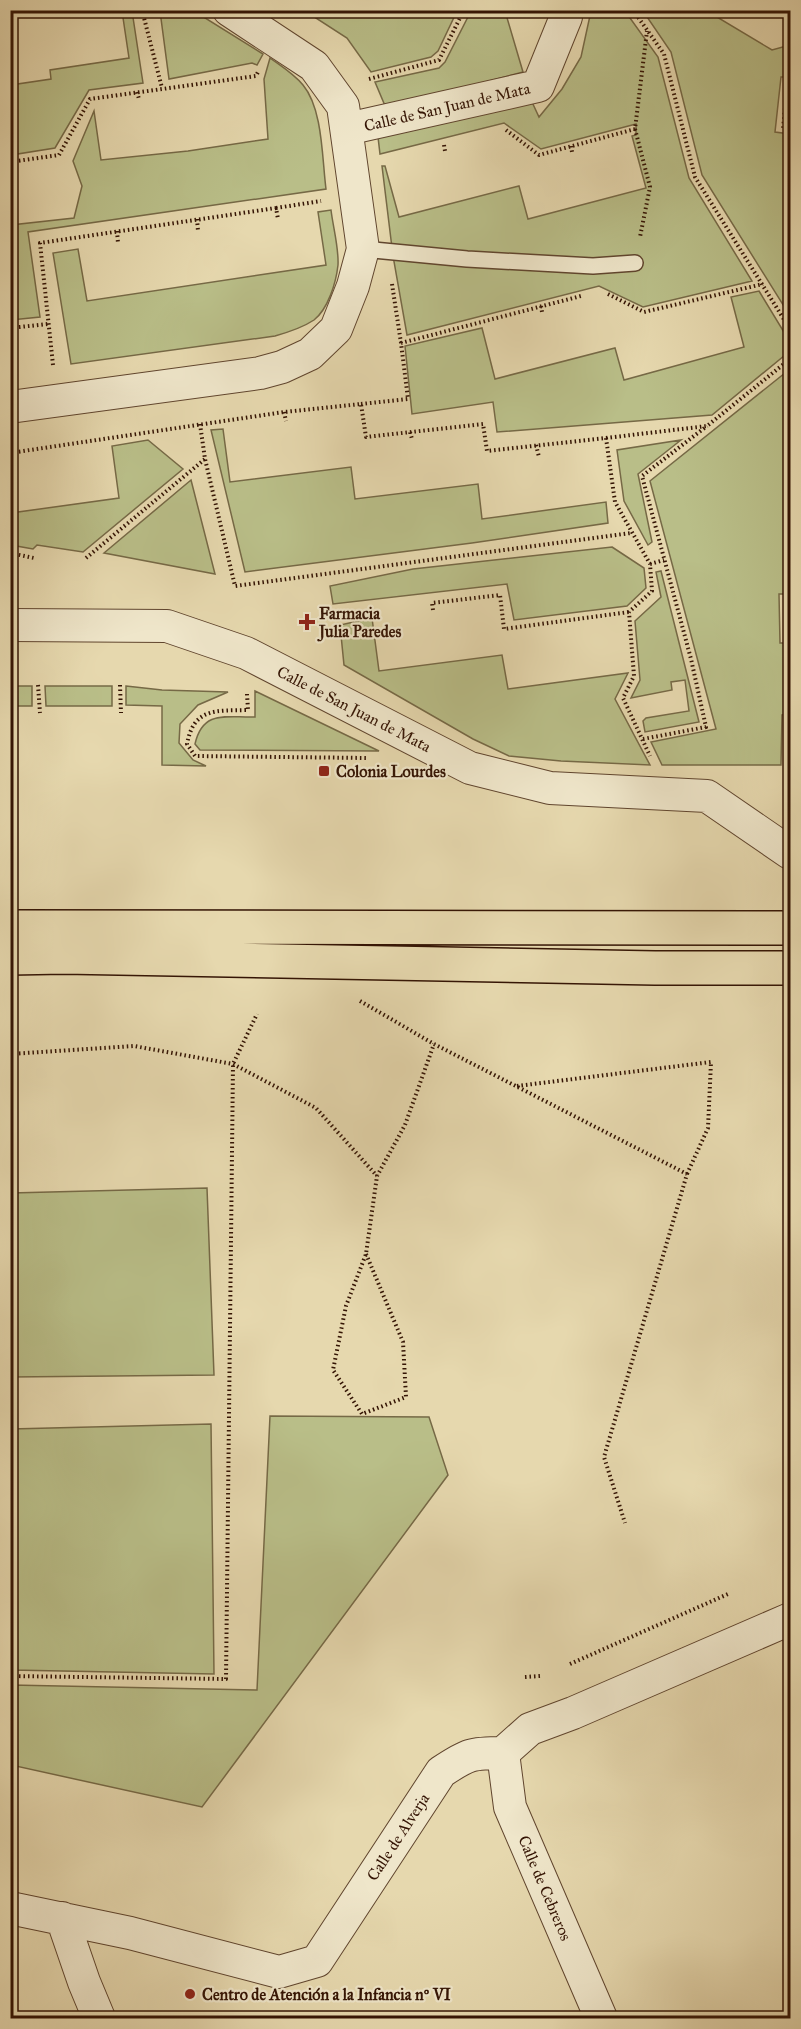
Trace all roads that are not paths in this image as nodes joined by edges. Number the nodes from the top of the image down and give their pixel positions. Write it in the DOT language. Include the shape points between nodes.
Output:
graph roads {
  1 [pos="229,10"];
  2 [pos="564,10"];
  3 [pos="347,129"];
  4 [pos="375,250"];
  5 [pos="635,263"];
  6 [pos="10,407"];
  7 [pos="10,625"];
  8 [pos="790,853"];
  9 [pos="10,927"];
  10 [pos="790,928"];
  11 [pos="10,958"];
  12 [pos="790,968"];
  13 [pos="790,1619"];
  14 [pos="503,1753"];
  15 [pos="10,1908"];
  16 [pos="62,1918"];
  17 [pos="99,2019"];
  18 [pos="601,2019"];
  1 -- 3 [label="street, Calle de San Juan de Mata" via="314,66 343,106"];
  2 -- 3 [label="street, Calle de San Juan de Mata" via="566,17 538,86"];
  3 -- 4 [label="street, Calle de San Juan de Mata"];
  4 -- 5 [label="lane" via="593,266"];
  4 -- 6 [label="street, Calle de San Juan de Mata" via="353,286 336,329 310,354 282,367"];
  7 -- 8 [label="street, Calle de San Juan de Mata" via="167,626 246,653 470,768 550,788 707,796"];
  9 -- 10 [label="highway"];
  11 -- 12 [label="highway"];
  13 -- 14 [label="street" via="530,1729"];
  14 -- 16 [label="street, Calle de Alverja" via="465,1756 441,1772 317,1961 279,1972"];
  14 -- 18 [label="street, Calle de Cebreros" via="510,1807"];
  15 -- 16 [label="street, Calle de Alverja"];
  16 -- 17 [label="street"];
}
